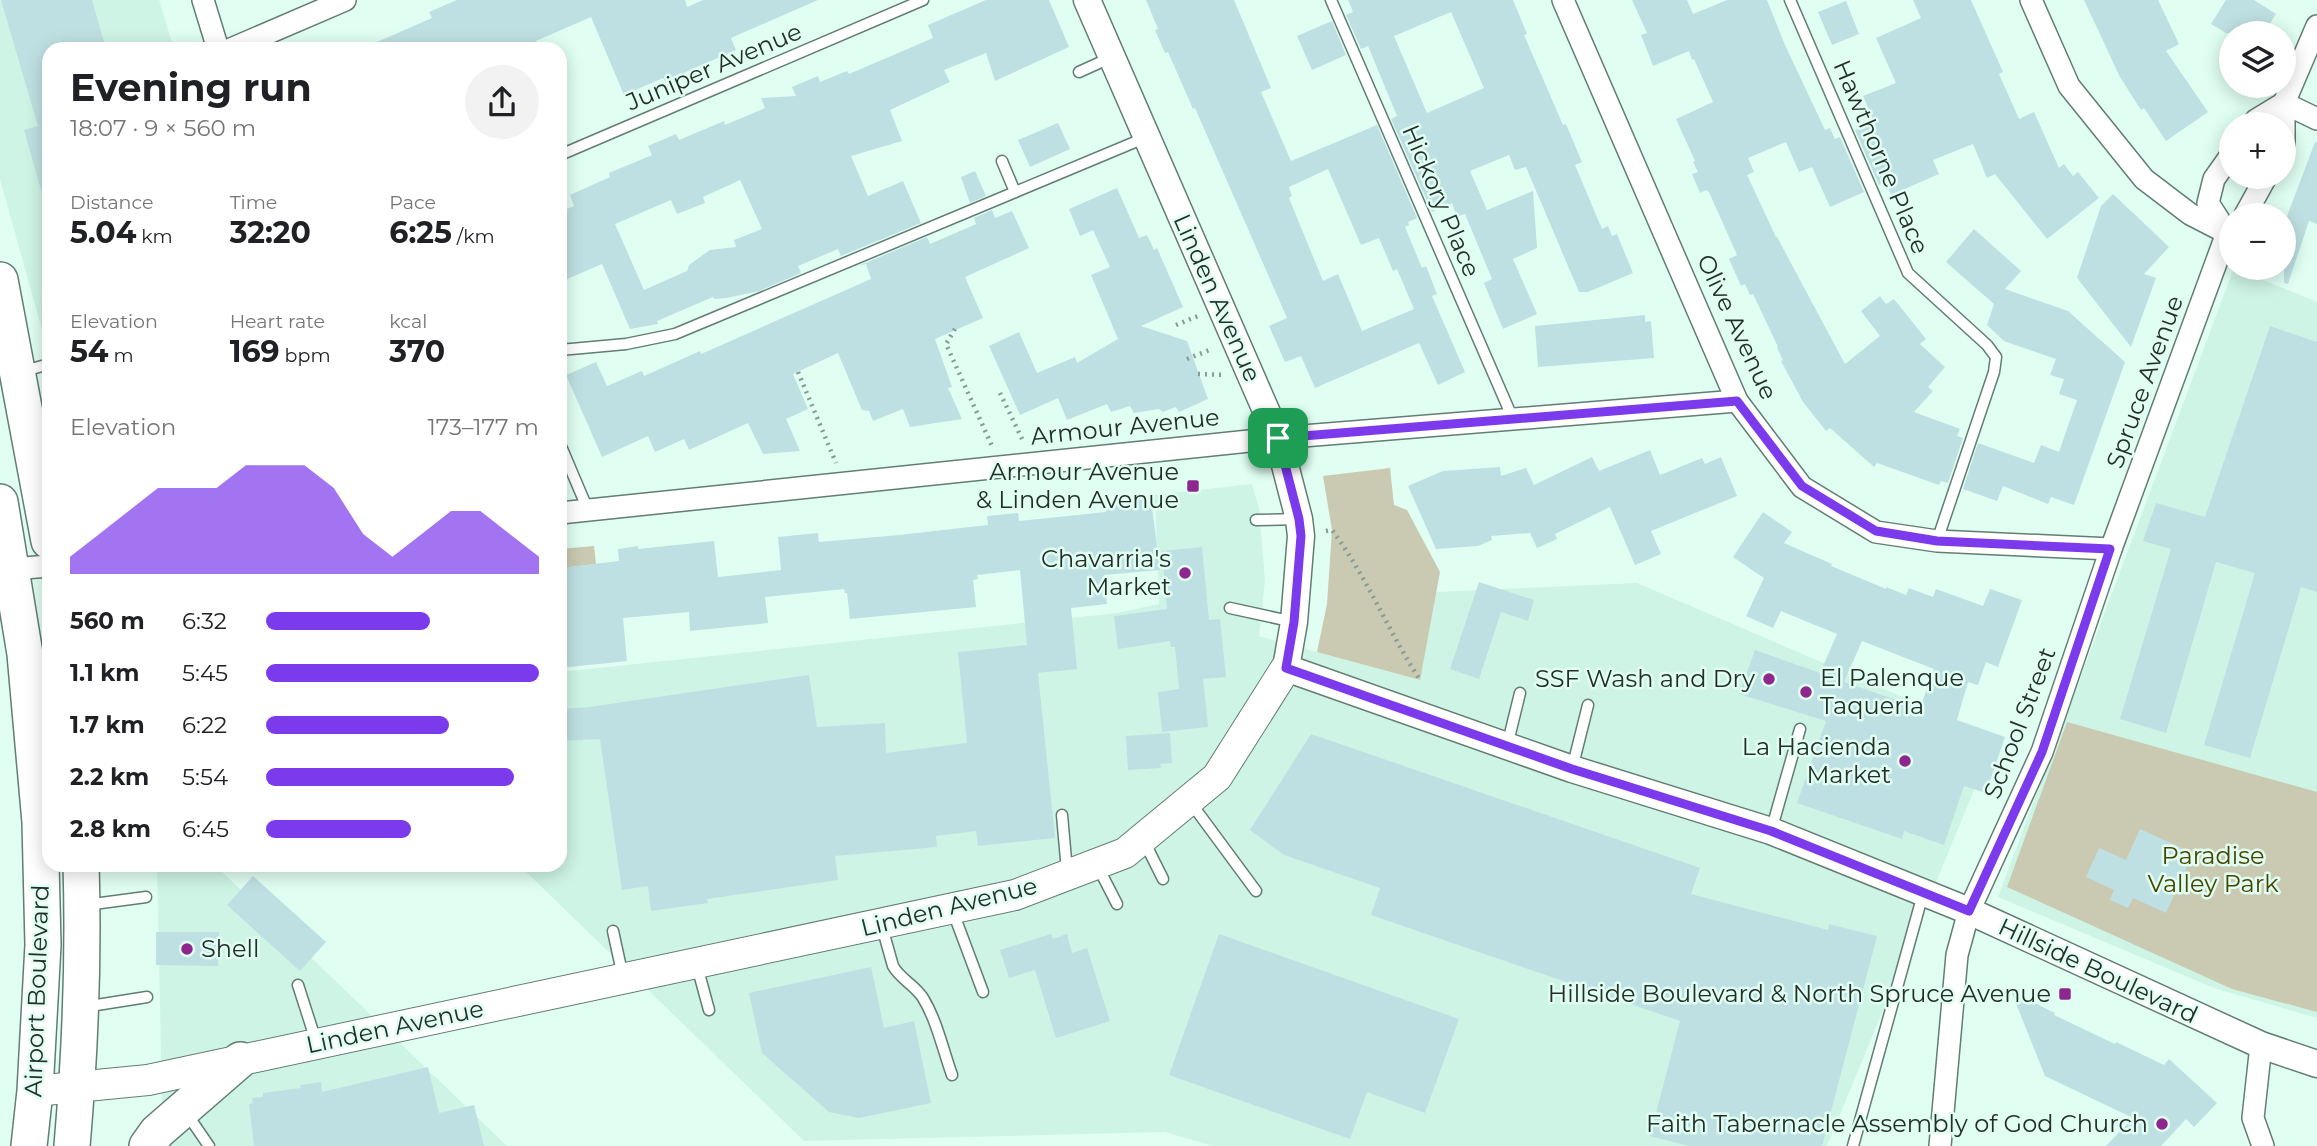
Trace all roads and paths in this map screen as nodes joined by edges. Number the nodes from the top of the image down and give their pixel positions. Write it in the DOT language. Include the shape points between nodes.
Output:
graph roads {
  1 [pos="203,0"];
  2 [pos="345,0"];
  3 [pos="923,0"];
  4 [pos="1087,0"];
  5 [pos="1331,0"];
  6 [pos="1563,0"];
  7 [pos="1790,0"];
  8 [pos="2031,0"];
  9 [pos="2317,26"];
  10 [pos="216,42"];
  11 [pos="247,42"];
  12 [pos="1112,58"];
  13 [pos="1079,72"];
  14 [pos="2284,103"];
  15 [pos="2269,112"];
  16 [pos="2284,112"];
  17 [pos="2317,119"];
  18 [pos="1147,137"];
  19 [pos="567,152"];
  20 [pos="1002,161"];
  21 [pos="2219,173"];
  22 [pos="1015,192"];
  23 [pos="2219,218"];
  24 [pos="2219,227"];
  25 [pos="2219,258"];
  26 [pos="0,280"];
  27 [pos="955,329"];
  28 [pos="567,349"];
  29 [pos="33,369"];
  30 [pos="798,372"];
  31 [pos="1000,393"];
  32 [pos="1737,401"];
  33 [pos="1513,419"];
  34 [pos="1278,438"];
  35 [pos="567,460"];
  36 [pos="1033,463"];
  37 [pos="42,466"];
  38 [pos="1001,466"];
  39 [pos="845,483"];
  40 [pos="0,502"];
  41 [pos="588,510"];
  42 [pos="567,512"];
  43 [pos="1256,520"];
  44 [pos="1300,527"];
  45 [pos="1937,541"];
  46 [pos="2110,549"];
  47 [pos="42,567"];
  48 [pos="12,569"];
  49 [pos="1230,608"];
  50 [pos="1294,622"];
  51 [pos="1286,668"];
  52 [pos="1420,680"];
  53 [pos="1520,693"];
  54 [pos="1588,705"];
  55 [pos="1800,729"];
  56 [pos="1507,746"];
  57 [pos="1572,769"];
  58 [pos="1189,800"];
  59 [pos="1062,814"];
  60 [pos="1771,831"];
  61 [pos="1143,838"];
  62 [pos="1096,864"];
  63 [pos="81,872"];
  64 [pos="1068,875"];
  65 [pos="1163,879"];
  66 [pos="1256,891"];
  67 [pos="1924,891"];
  68 [pos="146,897"];
  69 [pos="1117,904"];
  70 [pos="83,905"];
  71 [pos="952,909"];
  72 [pos="1969,911"];
  73 [pos="881,924"];
  74 [pos="612,930"];
  75 [pos="696,963"];
  76 [pos="623,977"];
  77 [pos="298,985"];
  78 [pos="983,992"];
  79 [pos="146,997"];
  80 [pos="80,1008"];
  81 [pos="709,1010"];
  82 [pos="316,1044"];
  83 [pos="2261,1045"];
  84 [pos="240,1060"];
  85 [pos="2317,1064"];
  86 [pos="952,1075"];
  87 [pos="77,1087"];
  88 [pos="35,1091"];
  89 [pos="184,1109"];
  90 [pos="29,1146"];
  91 [pos="72,1146"];
  92 [pos="147,1146"];
  93 [pos="209,1146"];
  94 [pos="1853,1146"];
  95 [pos="1940,1146"];
  96 [pos="2263,1146"];
  1 -- 10 [label="street"];
  2 -- 11 [label="street"];
  3 -- 19 [label="lane, Juniper Avenue"];
  4 -- 12 [label="street, Linden Avenue"];
  5 -- 33 [label="lane, Hickory Place"];
  6 -- 32 [label="street, Olive Avenue"];
  7 -- 45 [label="lane, Hawthorne Place" via="1908,273 1996,357"];
  8 -- 24 [label="street" via="2068,86 2144,179 2190,214"];
  9 -- 14 [label="street"];
  12 -- 13 [label="lane"];
  12 -- 18 [label="street, Linden Avenue"];
  14 -- 15 [label="street"];
  14 -- 16 [label="street"];
  14 -- 17 [label="street"];
  18 -- 22 [label="lane"];
  18 -- 34 [label="street, Linden Avenue"];
  20 -- 22 [label="lane"];
  21 -- 23 [label="street" via="2208,203"];
  22 -- 28 [label="lane" via="675,334"];
  25 -- 46 [label="street, Spruce Avenue"];
  26 -- 29 [label="main road"];
  27 -- 38 [label="path" via="946,344"];
  29 -- 37 [label="main road"];
  30 -- 39 [label="path"];
  31 -- 36 [label="path"];
  32 -- 33 [label="street, Armour Avenue"];
  32 -- 45 [label="street, Olive Avenue" via="1802,486 1876,531"];
  33 -- 34 [label="street, Armour Avenue"];
  34 -- 36 [label="street, Armour Avenue"];
  34 -- 44 [label="street, Linden Avenue"];
  35 -- 41 [label="lane"];
  36 -- 38 [label="street, Armour Avenue"];
  38 -- 39 [label="street, Armour Avenue"];
  39 -- 41 [label="street, Armour Avenue"];
  40 -- 48 [label="main road, Airport Boulevard"];
  41 -- 42 [label="street, Armour Avenue"];
  43 -- 44 [label="lane"];
  44 -- 50 [label="street, Linden Avenue"];
  44 -- 52 [label="path" via="1332,530 1351,555"];
  45 -- 46 [label="street, Olive Avenue"];
  46 -- 72 [label="street, School Street" via="2042,752"];
  47 -- 48 [label="street"];
  48 -- 88 [label="main road, Airport Boulevard" via="40,822 43,945"];
  49 -- 50 [label="lane"];
  50 -- 51 [label="street, Linden Avenue"];
  51 -- 56 [label="street, Hillside Boulevard"];
  51 -- 58 [label="main road, Linden Avenue" via="1217,777"];
  53 -- 56 [label="lane"];
  54 -- 57 [label="lane"];
  55 -- 60 [label="lane"];
  56 -- 57 [label="street, Hillside Boulevard"];
  57 -- 60 [label="street, Hillside Boulevard"];
  58 -- 61 [label="main road, Linden Avenue"];
  58 -- 66 [label="lane"];
  59 -- 64 [label="lane"];
  60 -- 67 [label="street, Hillside Boulevard"];
  61 -- 62 [label="main road, Linden Avenue" via="1125,853"];
  61 -- 65 [label="lane"];
  62 -- 64 [label="main road, Linden Avenue"];
  62 -- 69 [label="lane"];
  63 -- 70 [label="main road, Airport Boulevard"];
  64 -- 71 [label="main road, Linden Avenue" via="1015,895"];
  67 -- 72 [label="street, Hillside Boulevard"];
  67 -- 94 [label="lane"];
  68 -- 70 [label="lane"];
  70 -- 80 [label="main road, Airport Boulevard"];
  71 -- 73 [label="main road, Linden Avenue"];
  71 -- 78 [label="lane"];
  72 -- 83 [label="street, Hillside Boulevard"];
  72 -- 95 [label="street, School Street" via="1957,955"];
  73 -- 75 [label="main road, Linden Avenue"];
  73 -- 86 [label="lane" via="893,967 923,999"];
  74 -- 76 [label="lane"];
  75 -- 76 [label="main road, Linden Avenue"];
  75 -- 81 [label="lane"];
  76 -- 82 [label="main road, Linden Avenue"];
  77 -- 82 [label="lane"];
  79 -- 80 [label="lane"];
  80 -- 87 [label="main road, Airport Boulevard"];
  82 -- 84 [label="main road, Linden Avenue"];
  83 -- 85 [label="street, Hillside Boulevard"];
  83 -- 96 [label="street" via="2253,1118"];
  84 -- 87 [label="main road, Linden Avenue" via="148,1080"];
  84 -- 89 [label="main road"];
  87 -- 88 [label="main road, Linden Avenue"];
  87 -- 91 [label="main road, Airport Boulevard"];
  88 -- 90 [label="main road, Airport Boulevard"];
  89 -- 92 [label="main road"];
  89 -- 93 [label="lane"];
}
